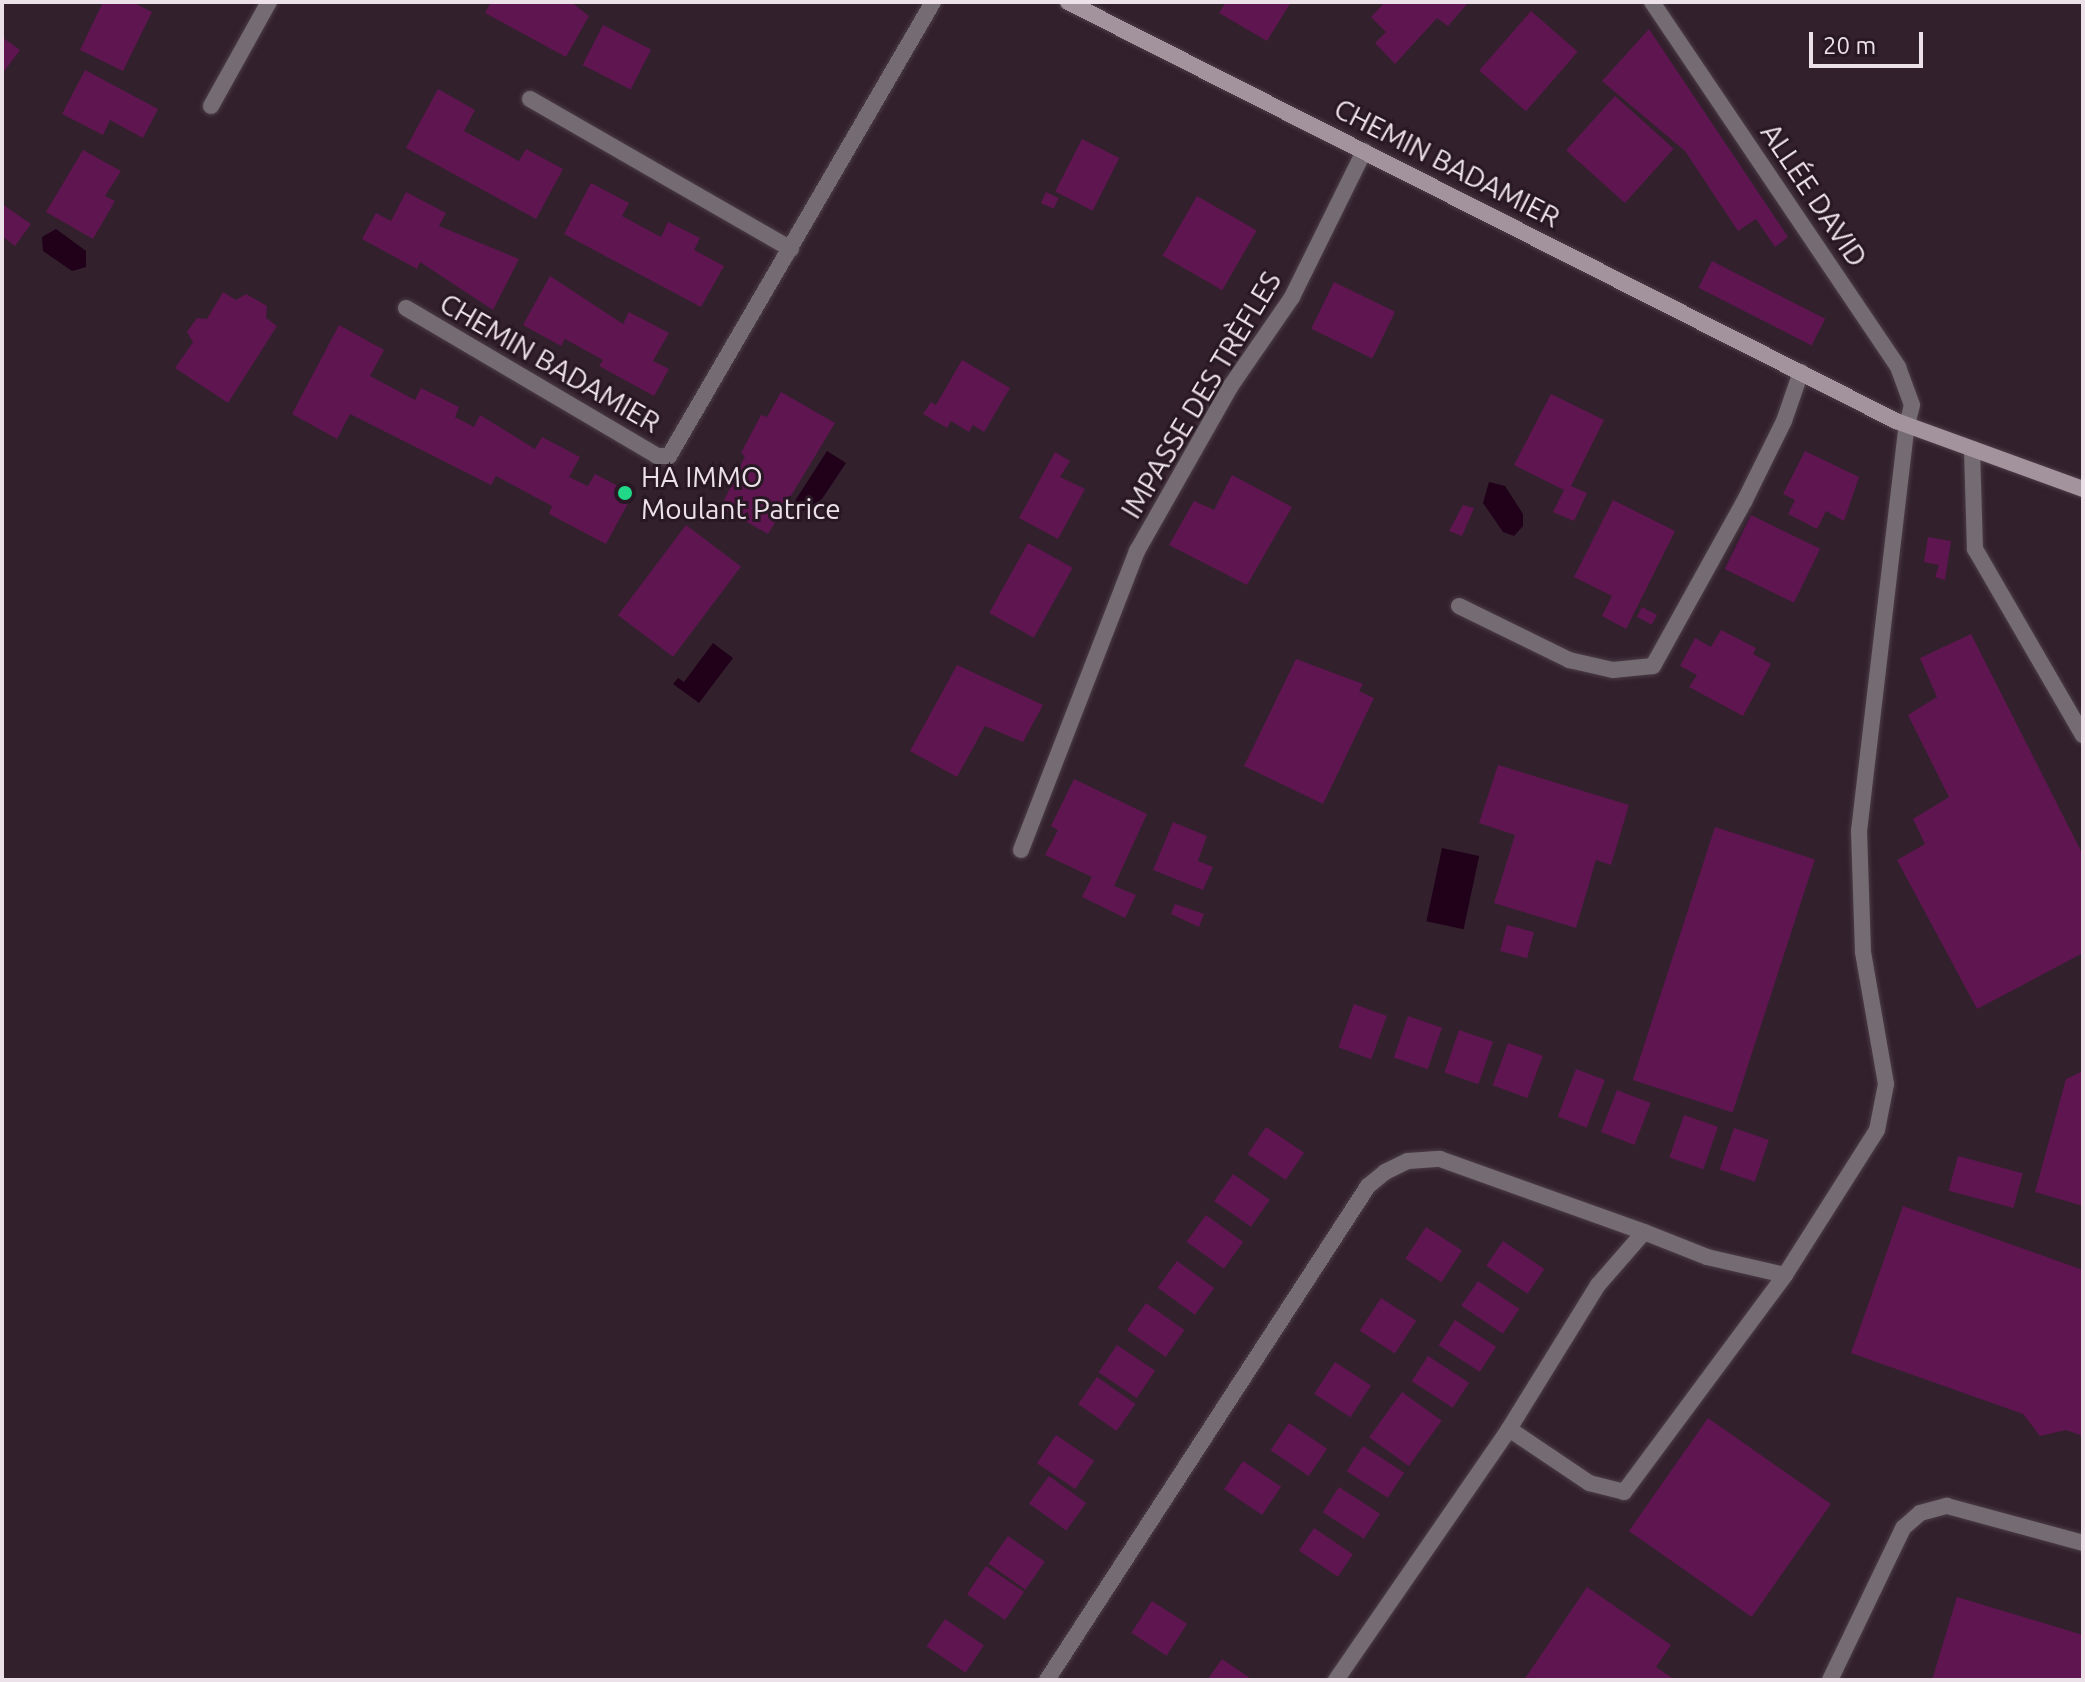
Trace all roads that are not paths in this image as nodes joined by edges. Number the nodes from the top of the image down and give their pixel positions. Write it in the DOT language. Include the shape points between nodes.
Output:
graph roads {
  1 [pos="269,2"];
  2 [pos="933,2"];
  3 [pos="1068,2"];
  4 [pos="1652,2"];
  5 [pos="530,99"];
  6 [pos="211,106"];
  7 [pos="1364,151"];
  8 [pos="791,249"];
  9 [pos="406,308"];
  10 [pos="1801,372"];
  11 [pos="1907,425"];
  12 [pos="1972,449"];
  13 [pos="2083,489"];
  14 [pos="1459,606"];
  15 [pos="2083,735"];
  16 [pos="1021,850"];
  17 [pos="1644,1232"];
  18 [pos="1785,1275"];
  19 [pos="1509,1429"];
  20 [pos="2083,1543"];
  21 [pos="1047,1680"];
  22 [pos="1336,1680"];
  23 [pos="1830,1680"];
  1 -- 6 [label="street"];
  2 -- 8 [label="street, CHEMIN BADAMIER"];
  3 -- 7 [label="street, CHEMIN BADAMIER"];
  4 -- 11 [label="street, ALLÉE DAVID" via="1898,367 1912,405"];
  5 -- 8 [label="street"];
  7 -- 10 [label="street, CHEMIN BADAMIER"];
  7 -- 16 [label="street, IMPASSE DES TRÈFLES" via="1292,297 1230,387 1137,551"];
  8 -- 9 [label="street, CHEMIN BADAMIER" via="669,456 657,456"];
  10 -- 11 [label="street, CHEMIN BADAMIER"];
  10 -- 14 [label="street" via="1784,421 1744,502 1653,666 1613,670 1569,660"];
  11 -- 12 [label="street, CHEMIN BADAMIER"];
  11 -- 18 [label="street, ALLÉE DAVID" via="1859,831 1863,952 1886,1084 1877,1130"];
  12 -- 13 [label="street, CHEMIN BADAMIER"];
  12 -- 15 [label="street" via="1975,549"];
  17 -- 18 [label="street" via="1707,1257"];
  17 -- 19 [label="street" via="1598,1285"];
  17 -- 21 [label="street" via="1440,1159 1408,1161 1385,1172 1368,1186"];
  18 -- 19 [label="street, ALLÉE DAVID" via="1624,1492 1589,1483"];
  19 -- 22 [label="street"];
  20 -- 23 [label="street" via="1947,1506 1920,1513 1903,1528"];
}
